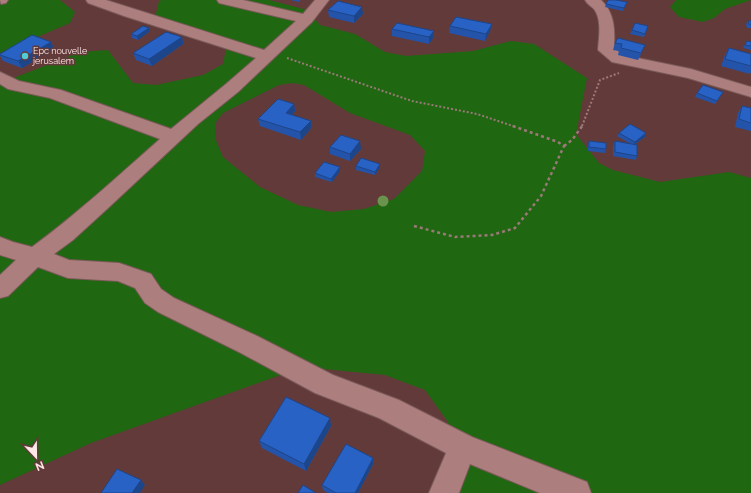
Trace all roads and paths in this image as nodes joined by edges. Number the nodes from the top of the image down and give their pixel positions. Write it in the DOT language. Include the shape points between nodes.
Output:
graph roads {
  1 [pos="93,0"];
  2 [pos="224,0"];
  3 [pos="322,0"];
  4 [pos="593,0"];
  5 [pos="307,19"];
  6 [pos="267,56"];
  7 [pos="647,66"];
  8 [pos="0,77"];
  9 [pos="751,92"];
  10 [pos="174,137"];
  11 [pos="564,146"];
  12 [pos="414,226"];
  13 [pos="0,245"];
  14 [pos="35,256"];
  15 [pos="0,289"];
  16 [pos="463,447"];
  17 [pos="444,493"];
  18 [pos="576,493"];
  1 -- 6 [label="street"];
  2 -- 5 [label="street"];
  3 -- 5 [label="street"];
  4 -- 7 [label="street" via="600,5 608,26 606,50 618,59"];
  5 -- 6 [label="street"];
  6 -- 10 [label="street"];
  6 -- 11 [label="path" via="291,59 412,101 477,114"];
  7 -- 9 [label="street" via="686,73"];
  7 -- 11 [label="path" via="600,80 585,125 574,140"];
  8 -- 10 [label="street" via="14,85 55,94"];
  10 -- 14 [label="street" via="71,230"];
  11 -- 12 [label="path" via="541,196 515,228 492,235 455,237"];
  13 -- 14 [label="street"];
  14 -- 15 [label="street"];
  14 -- 16 [label="street" via="68,269 119,272 143,281 154,296 166,305 324,384 389,409"];
  16 -- 17 [label="street"];
  16 -- 18 [label="street"];
}
